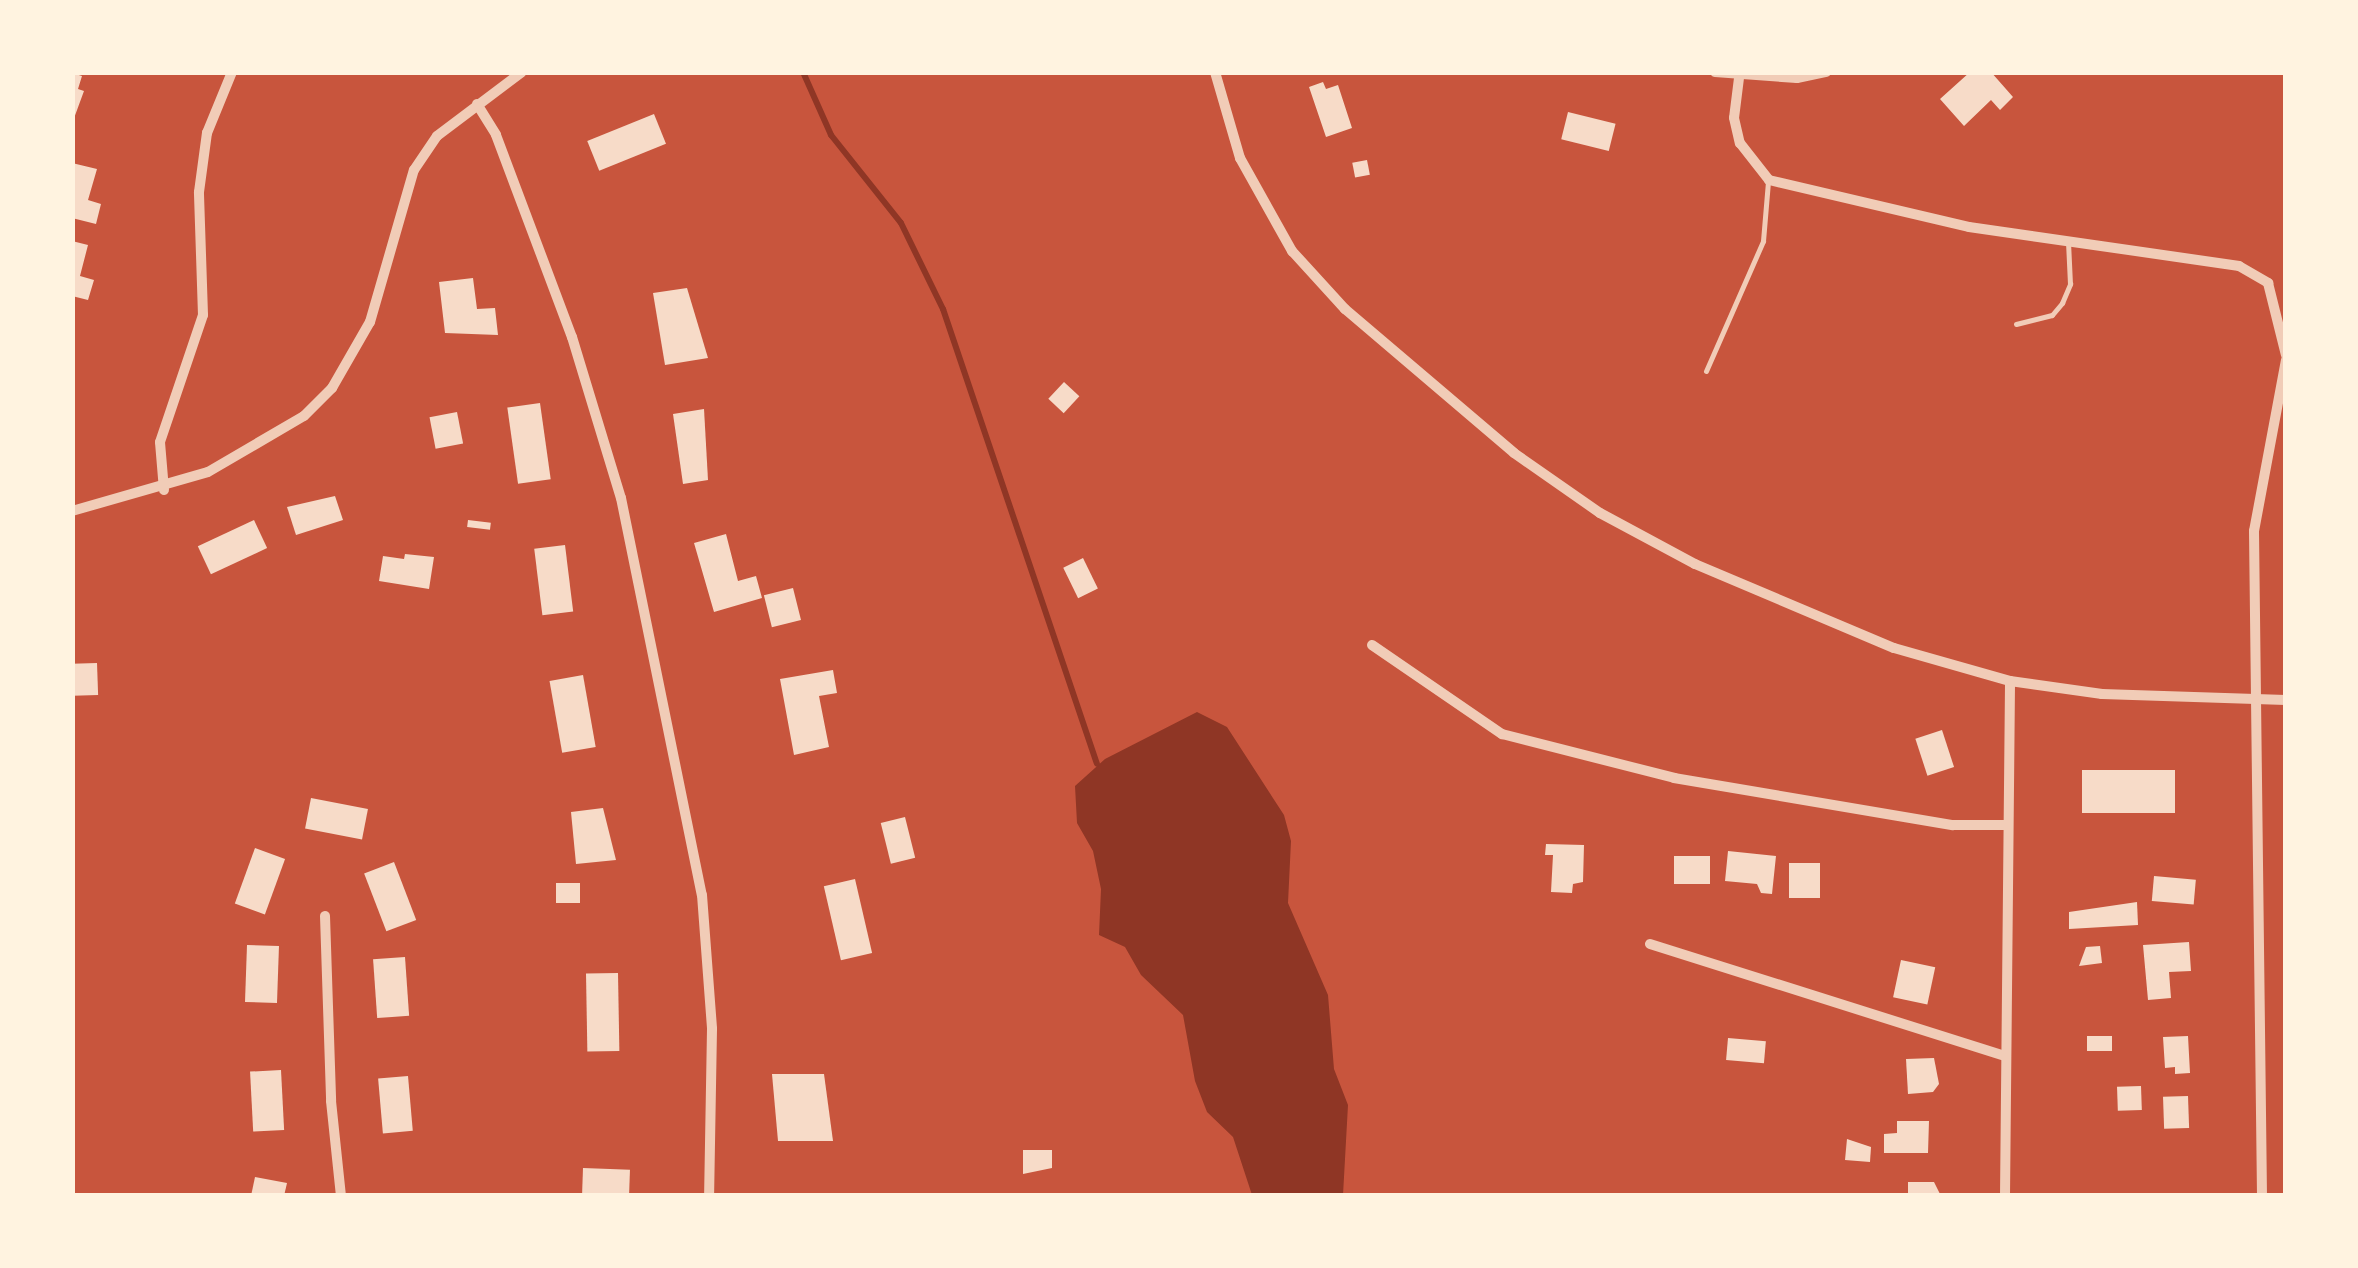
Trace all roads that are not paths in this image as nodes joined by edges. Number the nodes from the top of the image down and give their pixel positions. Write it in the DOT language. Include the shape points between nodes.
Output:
graph roads {
  1 [pos="232,72"];
  2 [pos="522,72"];
  3 [pos="1215,72"];
  4 [pos="1715,72"];
  5 [pos="1826,72"];
  6 [pos="1739,78"];
  7 [pos="476,104"];
  8 [pos="1768,180"];
  9 [pos="2068,242"];
  10 [pos="2016,324"];
  11 [pos="2286,358"];
  12 [pos="1706,371"];
  13 [pos="164,490"];
  14 [pos="72,512"];
  15 [pos="1372,645"];
  16 [pos="2010,681"];
  17 [pos="2286,700"];
  18 [pos="2254,701"];
  19 [pos="2006,825"];
  20 [pos="325,916"];
  21 [pos="1650,944"];
  22 [pos="2006,1056"];
  23 [pos="341,1196"];
  24 [pos="709,1196"];
  25 [pos="2005,1196"];
  26 [pos="2262,1196"];
  1 -- 13 [label="street" via="207,133 199,192 203,315 160,442"];
  2 -- 7 [label="street"];
  3 -- 16 [label="street" via="1240,158 1292,251 1345,309 1514,453 1600,513 1695,564 1894,648"];
  4 -- 6 [label="street"];
  5 -- 6 [label="street" via="1815,78"];
  6 -- 8 [label="street" via="1734,118 1740,143"];
  7 -- 13 [label="street" via="437,136 414,170 370,322 332,388 272,440"];
  7 -- 24 [label="street" via="496,135 572,337 622,498 702,895 712,1030"];
  8 -- 9 [label="street" via="1969,227"];
  8 -- 12 [label="lane" via="1763,241"];
  9 -- 10 [label="lane" via="2070,284 2062,302 2052,315"];
  9 -- 11 [label="street" via="2255,272 2277,302"];
  11 -- 18 [label="street" via="2254,531"];
  13 -- 14 [label="street"];
  15 -- 19 [label="street" via="1502,734 1674,778 1953,825"];
  16 -- 18 [label="street" via="2102,694"];
  16 -- 19 [label="street"];
  17 -- 18 [label="street"];
  18 -- 26 [label="street"];
  19 -- 22 [label="street"];
  20 -- 23 [label="street" via="330,1101"];
  21 -- 22 [label="street"];
  22 -- 25 [label="street"];
}
